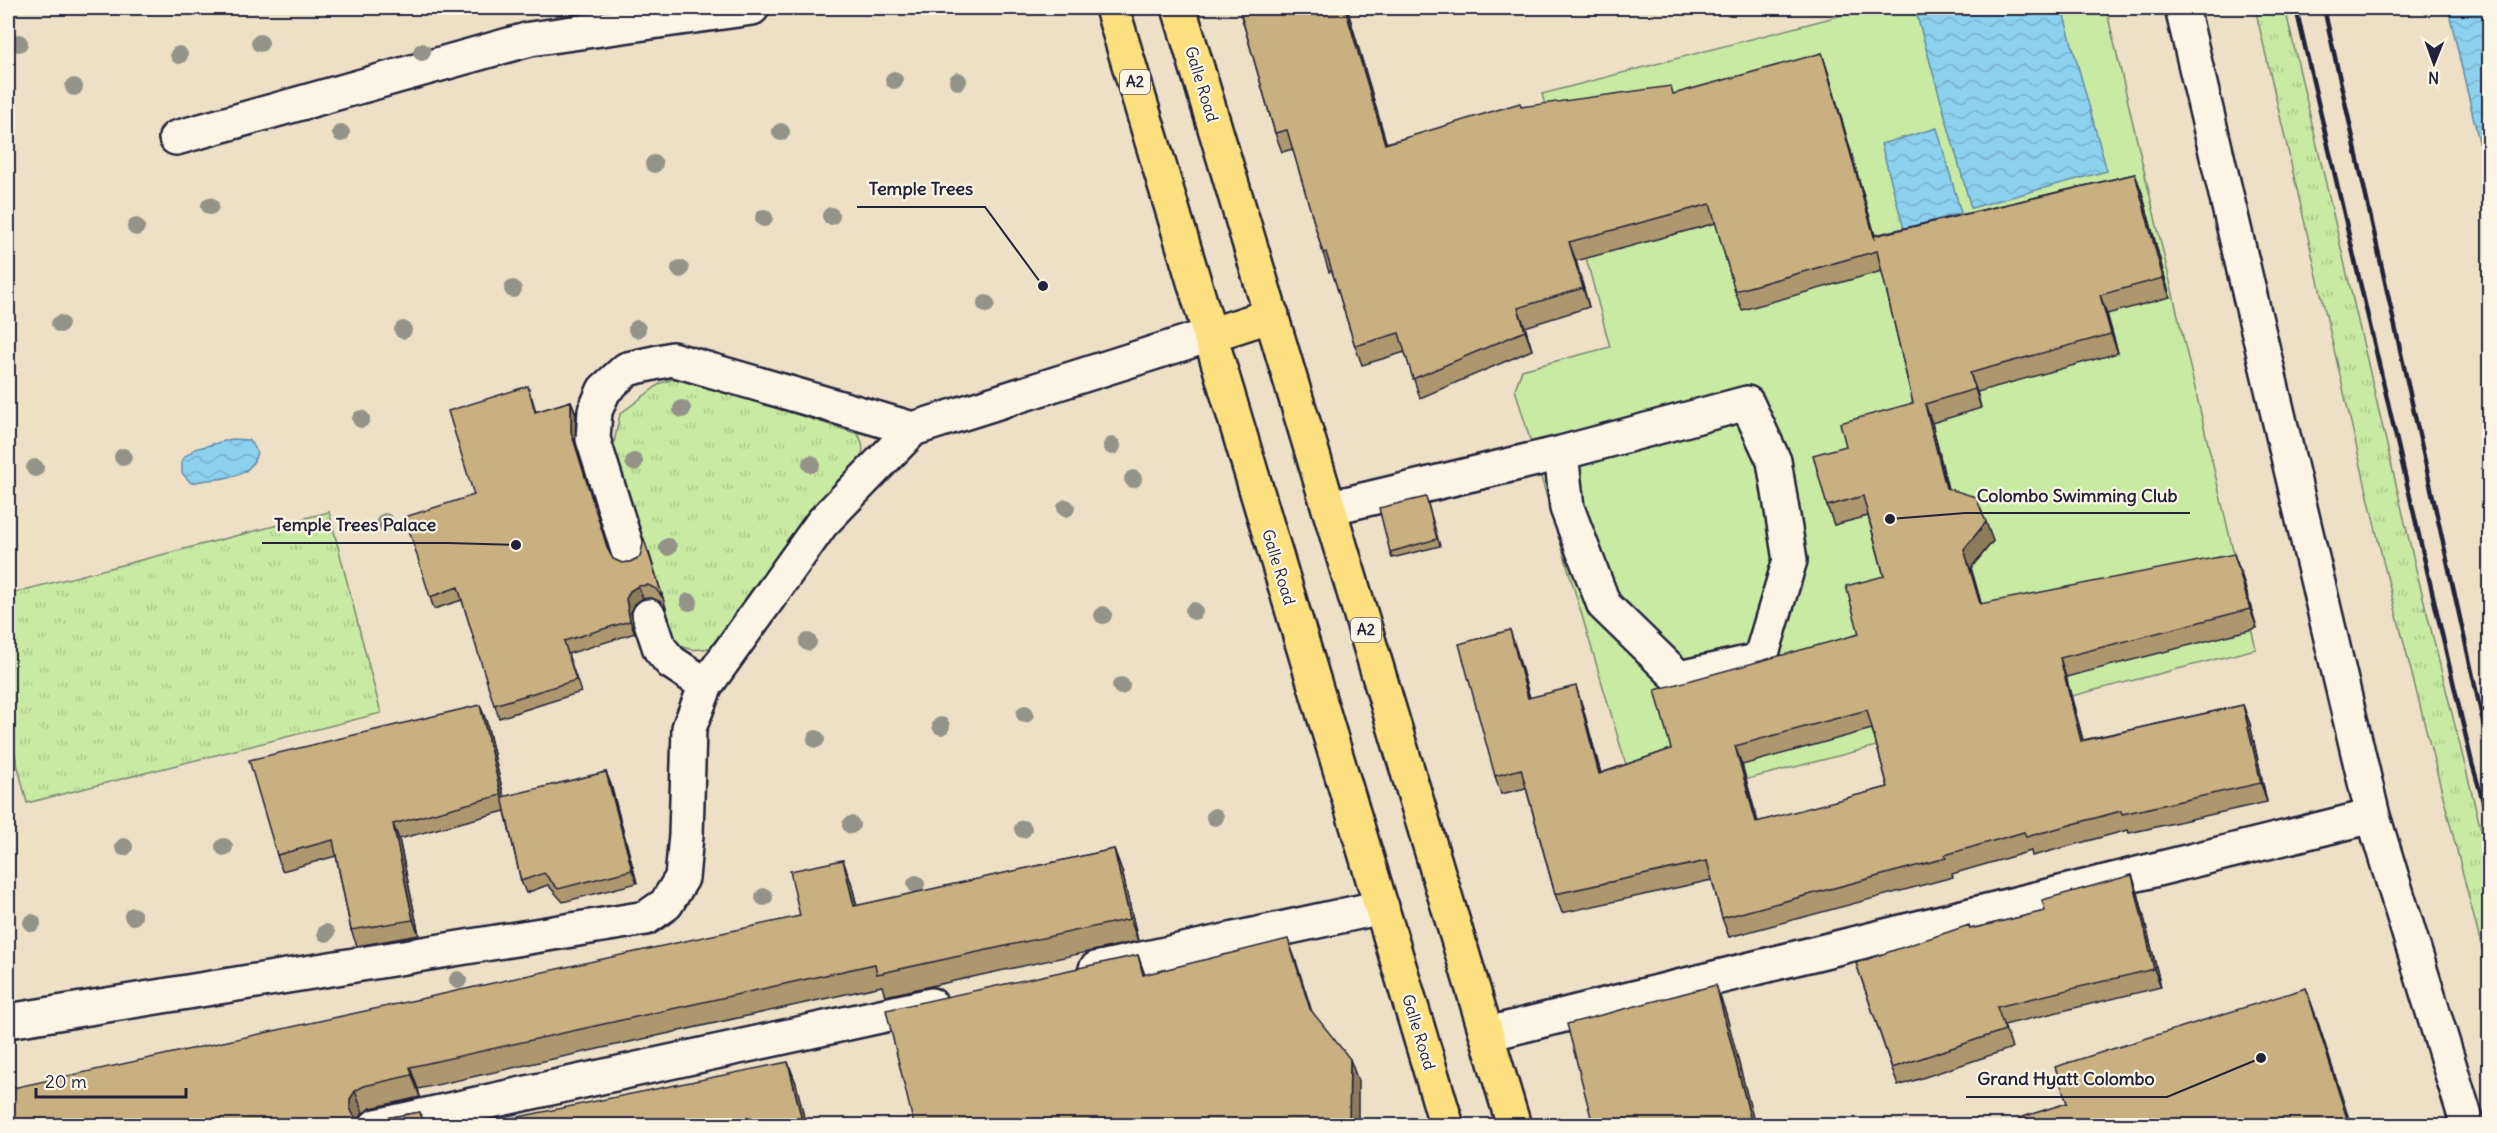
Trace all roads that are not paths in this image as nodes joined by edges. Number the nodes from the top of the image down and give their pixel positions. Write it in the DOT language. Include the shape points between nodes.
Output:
graph roads {
  1 [pos="752,8"];
  2 [pos="1112,8"];
  3 [pos="1179,8"];
  4 [pos="2182,8"];
  5 [pos="176,138"];
  6 [pos="1272,315"];
  7 [pos="1210,335"];
  8 [pos="913,429"];
  9 [pos="1561,453"];
  10 [pos="1329,508"];
  11 [pos="630,557"];
  12 [pos="649,616"];
  13 [pos="706,685"];
  14 [pos="2373,816"];
  15 [pos="1382,907"];
  16 [pos="1066,975"];
  17 [pos="961,998"];
  18 [pos="8,1021"];
  19 [pos="1486,1034"];
  20 [pos="376,1125"];
  21 [pos="1447,1125"];
  22 [pos="1514,1125"];
  23 [pos="2468,1125"];
  1 -- 5 [label="street" via="530,39"];
  2 -- 7 [label="highway, Galle Road / A2"];
  3 -- 6 [label="highway, Galle Road / A2"];
  4 -- 14 [label="street"];
  6 -- 7 [label="highway"];
  6 -- 10 [label="highway, Galle Road / A2"];
  7 -- 8 [label="street"];
  7 -- 15 [label="highway, Galle Road / A2"];
  8 -- 11 [label="street" via="672,359 627,369 604,390 595,411 594,439"];
  8 -- 13 [label="street" via="822,523"];
  9 -- 9 [label="street" via="1747,403 1774,461 1790,560 1760,660 1679,678 1604,605 1567,508"];
  9 -- 10 [label="street"];
  10 -- 19 [label="highway, Galle Road / A2"];
  12 -- 13 [label="street" via="660,649 671,662"];
  13 -- 18 [label="street" via="688,728 682,878 666,904 646,918"];
  14 -- 19 [label="street"];
  14 -- 23 [label="street"];
  15 -- 16 [label="street"];
  15 -- 21 [label="highway, Galle Road / A2"];
  17 -- 20 [label="street"];
  19 -- 22 [label="highway, Galle Road / A2"];
}
